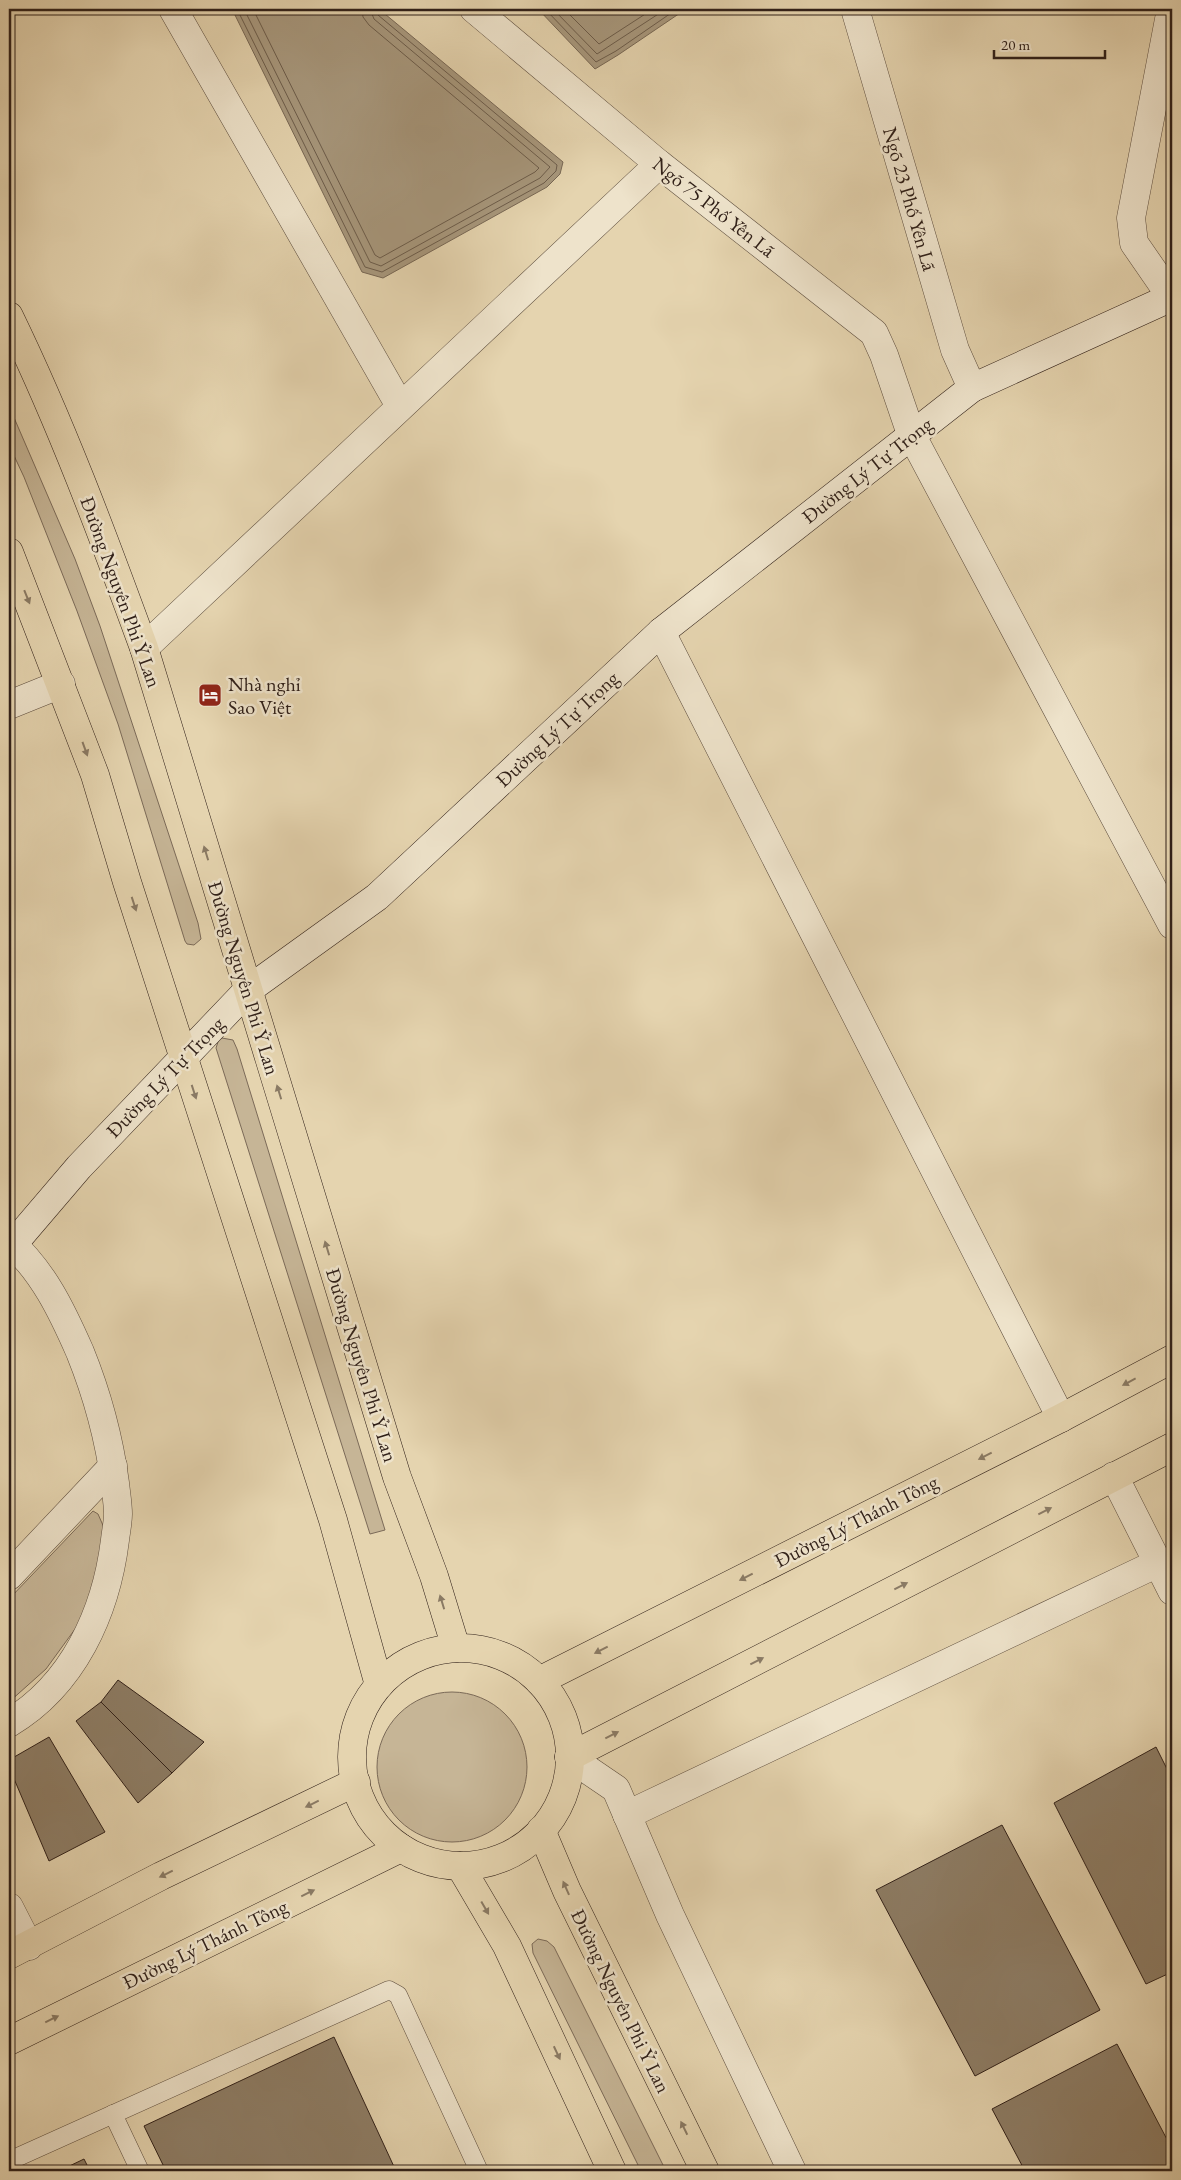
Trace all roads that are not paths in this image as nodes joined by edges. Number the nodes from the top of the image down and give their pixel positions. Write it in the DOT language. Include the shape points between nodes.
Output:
graph roads {
  1 [pos="174,9"];
  2 [pos="474,9"];
  3 [pos="855,9"];
  4 [pos="1171,9"];
  5 [pos="659,164"];
  6 [pos="1172,297"];
  7 [pos="9,316"];
  8 [pos="972,388"];
  9 [pos="400,406"];
  10 [pos="911,434"];
  11 [pos="9,552"];
  12 [pos="661,632"];
  13 [pos="144,648"];
  14 [pos="61,684"];
  15 [pos="9,706"];
  16 [pos="1172,925"];
  17 [pos="248,990"];
  18 [pos="183,1057"];
  19 [pos="10,1245"];
  20 [pos="1172,1359"];
  21 [pos="1061,1418"];
  22 [pos="1172,1447"];
  23 [pos="112,1466"];
  24 [pos="1114,1476"];
  25 [pos="1158,1563"];
  26 [pos="9,1576"];
  27 [pos="1172,1591"];
  28 [pos="456,1648"];
  29 [pos="539,1681"];
  30 [pos="379,1685"];
  31 [pos="9,1723"];
  32 [pos="569,1757"];
  33 [pos="356,1782"];
  34 [pos="627,1816"];
  35 [pos="541,1830"];
  36 [pos="401,1848"];
  37 [pos="460,1866"];
  38 [pos="9,1907"];
  39 [pos="19,1950"];
  40 [pos="9,2041"];
  41 [pos="113,2114"];
  42 [pos="9,2161"];
  43 [pos="140,2171"];
  44 [pos="479,2171"];
  45 [pos="612,2171"];
  46 [pos="705,2171"];
  47 [pos="792,2171"];
  1 -- 9 [label="street"];
  2 -- 5 [label="street, Ngõ 75 Phố Yên Lã"];
  3 -- 8 [label="street, Ngõ 23 Phố Yên Lã" via="955,350"];
  4 -- 6 [label="street" via="1131,218 1134,243"];
  5 -- 9 [label="street"];
  5 -- 10 [label="street, Ngõ 75 Phố Yên Lã" via="874,333"];
  6 -- 8 [label="street, Đường Lý Tự Trọng"];
  7 -- 13 [label="main road, Đường Nguyên Phi Ỷ Lan" via="82,486"];
  8 -- 10 [label="street, Đường Lý Tự Trọng"];
  9 -- 13 [label="street"];
  10 -- 12 [label="street, Đường Lý Tự Trọng"];
  10 -- 16 [label="street, Ngõ 75 Phố Yên Lã"];
  11 -- 14 [label="main road, one-way"];
  12 -- 17 [label="street, Đường Lý Tự Trọng" via="377,897"];
  12 -- 21 [label="street"];
  17 -- 13 [label="main road, Đường Nguyên Phi Ỷ Lan, one-way"];
  14 -- 15 [label="street"];
  14 -- 18 [label="main road, one-way" via="95,775"];
  17 -- 18 [label="street, Đường Lý Tự Trọng"];
  28 -- 17 [label="main road, Đường Nguyên Phi Ỷ Lan, one-way" via="434,1576 397,1477"];
  18 -- 19 [label="street, Đường Lý Tự Trọng"];
  18 -- 30 [label="main road, one-way" via="332,1520"];
  19 -- 23 [label="street" via="41,1276 63,1313 104,1420"];
  20 -- 21 [label="main road, Đường Lý Thánh Tông, one-way"];
  21 -- 29 [label="main road, Đường Lý Thánh Tông, one-way"];
  22 -- 24 [label="main road"];
  23 -- 26 [label="street"];
  23 -- 31 [label="street" via="118,1514 112,1561 104,1596 90,1632 51,1691 25,1714"];
  24 -- 25 [label="street"];
  32 -- 24 [label="main road, one-way"];
  25 -- 27 [label="street"];
  25 -- 34 [label="street"];
  28 -- 29 [label="main road" via="498,1654"];
  28 -- 30 [label="main road" via="418,1656"];
  29 -- 32 [label="main road" via="563,1720"];
  30 -- 33 [label="main road" via="361,1712 356,1728 353,1760"];
  32 -- 34 [label="street" via="616,1789"];
  32 -- 35 [label="main road" via="563,1792"];
  33 -- 36 [label="main road" via="364,1808 384,1834"];
  33 -- 39 [label="main road, one-way" via="161,1876"];
  34 -- 47 [label="street" via="670,1915"];
  35 -- 37 [label="main road" via="506,1856"];
  46 -- 35 [label="main road, Đường Nguyên Phi Ỷ Lan, one-way" via="567,1891"];
  36 -- 37 [label="main road" via="434,1862"];
  40 -- 36 [label="main road, Đường Lý Thánh Tông, one-way"];
  37 -- 45 [label="main road, one-way" via="507,1946"];
  38 -- 39 [label="street"];
  41 -- 42 [label="lane"];
  41 -- 43 [label="lane"];
  41 -- 44 [label="lane" via="389,1990 398,1995"];
}
